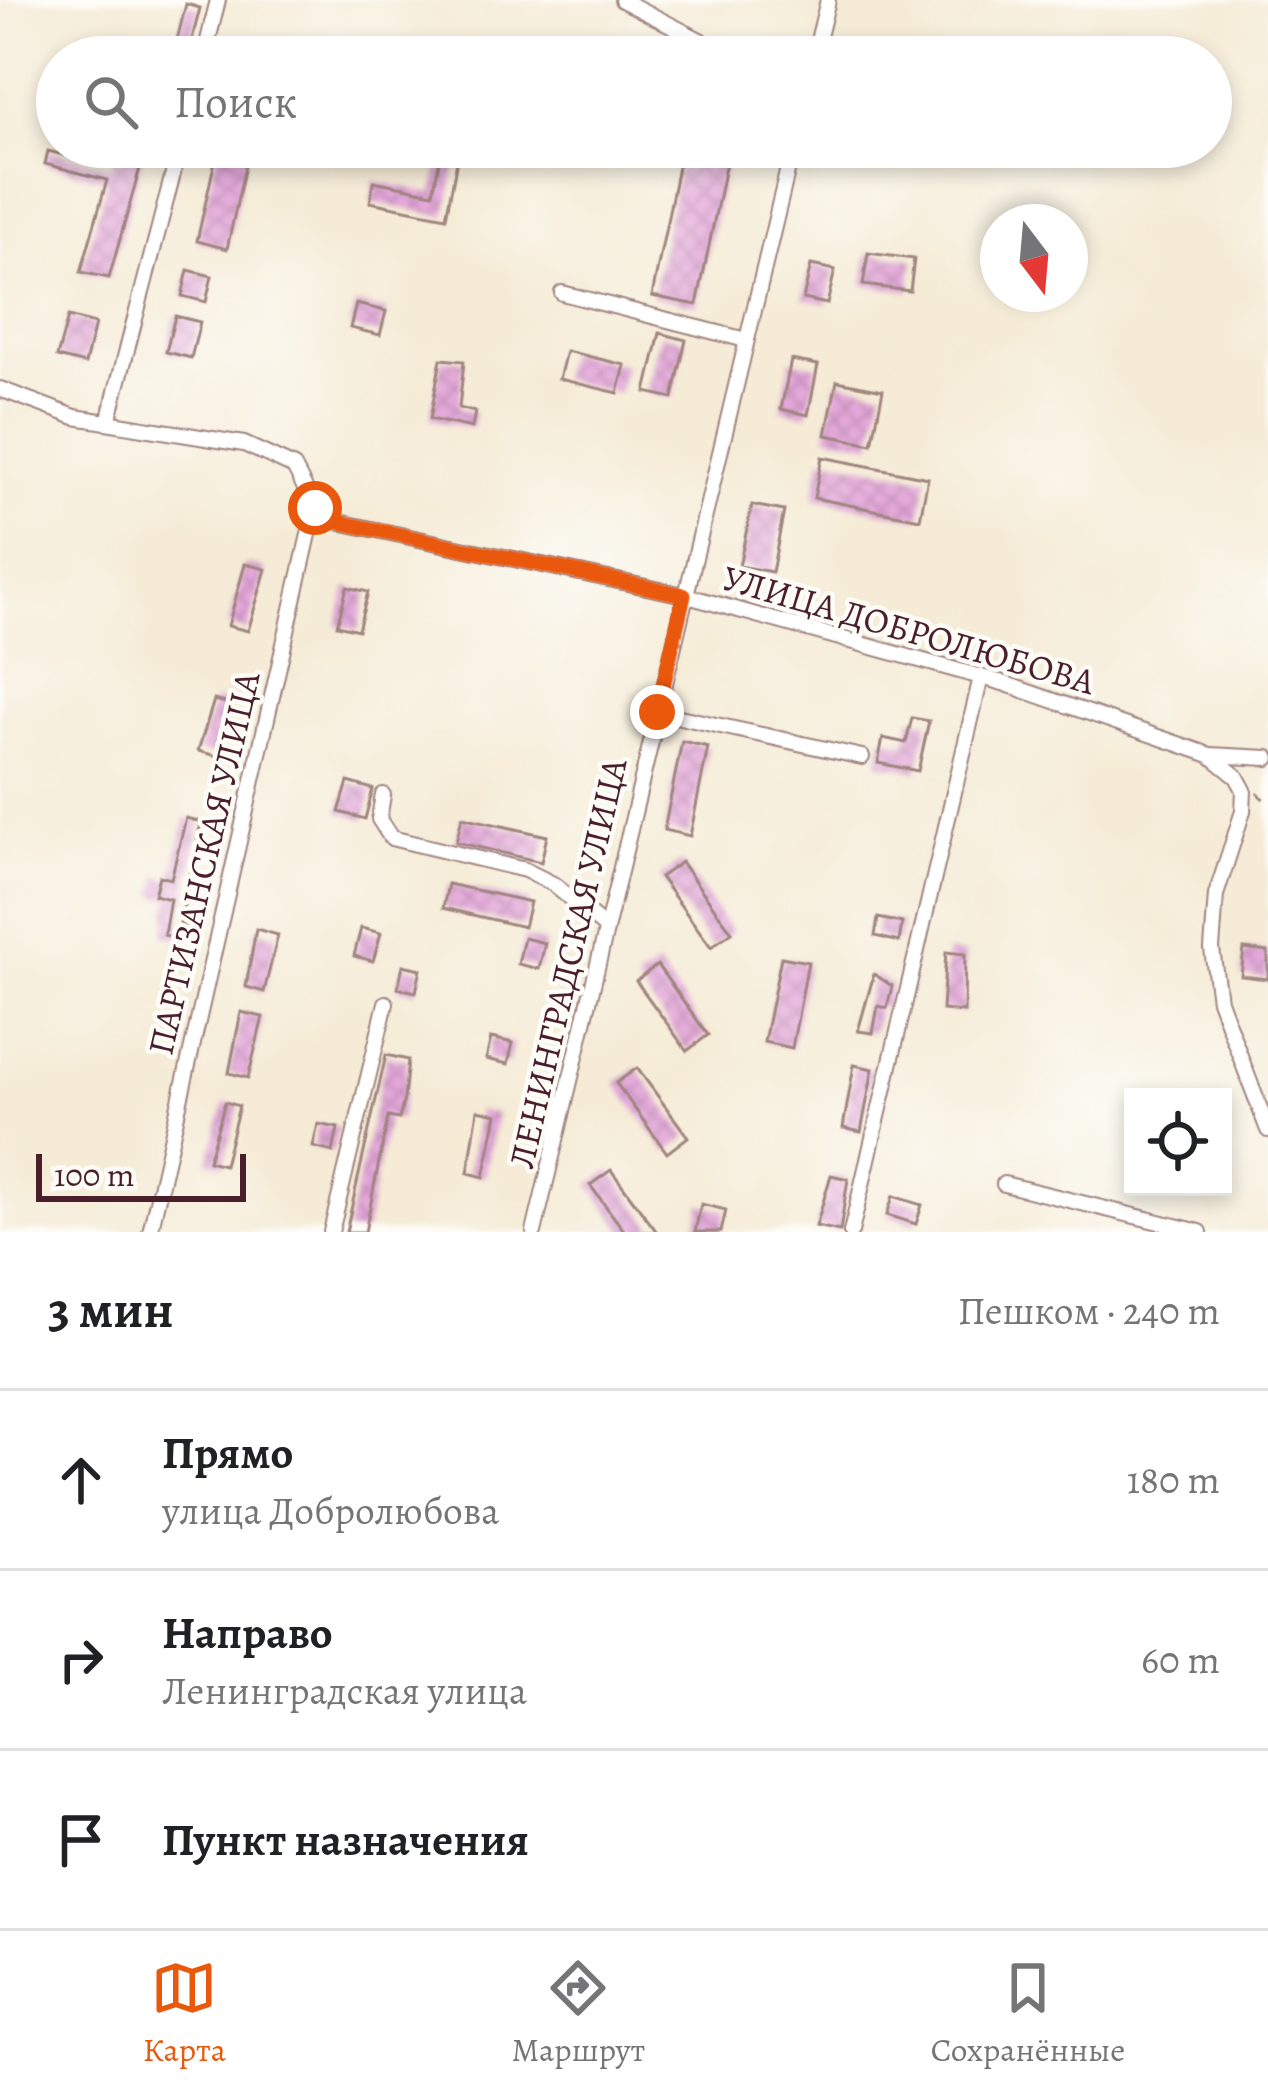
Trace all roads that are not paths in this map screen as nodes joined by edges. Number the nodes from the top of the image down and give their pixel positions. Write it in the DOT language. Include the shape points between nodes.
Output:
graph roads {
  1 [pos="218,0"];
  2 [pos="622,0"];
  3 [pos="828,0"];
  4 [pos="209,36"];
  5 [pos="693,36"];
  6 [pos="819,36"];
  7 [pos="175,168"];
  8 [pos="788,168"];
  9 [pos="562,293"];
  10 [pos="746,340"];
  11 [pos="0,389"];
  12 [pos="109,422"];
  13 [pos="315,508"];
  14 [pos="684,595"];
  15 [pos="981,677"];
  16 [pos="657,712"];
  17 [pos="1210,755"];
  18 [pos="862,758"];
  19 [pos="1268,758"];
  20 [pos="383,795"];
  21 [pos="606,928"];
  22 [pos="386,1003"];
  23 [pos="1268,1130"];
  24 [pos="1004,1184"];
  25 [pos="150,1232"];
  26 [pos="331,1232"];
  27 [pos="535,1232"];
  28 [pos="851,1232"];
  29 [pos="1200,1232"];
  1 -- 4 [label="street"];
  2 -- 5 [label="street"];
  3 -- 6 [label="street"];
  7 -- 12 [label="street"];
  8 -- 10 [label="street, ЛЕНИНГРАДСКАЯ УЛИЦА"];
  9 -- 10 [label="street"];
  10 -- 14 [label="street, ЛЕНИНГРАДСКАЯ УЛИЦА"];
  11 -- 12 [label="street"];
  12 -- 13 [label="street" via="244,444 294,467"];
  13 -- 14 [label="street, УЛИЦА ДОБРОЛЮБОВА" via="334,521"];
  13 -- 25 [label="street, ПАРТИЗАНСКАЯ УЛИЦА"];
  14 -- 15 [label="street, УЛИЦА ДОБРОЛЮБОВА"];
  14 -- 16 [label="street, ЛЕНИНГРАДСКАЯ УЛИЦА"];
  15 -- 17 [label="street, УЛИЦА ДОБРОЛЮБОВА"];
  15 -- 28 [label="street"];
  16 -- 18 [label="street"];
  16 -- 21 [label="street, ЛЕНИНГРАДСКАЯ УЛИЦА"];
  17 -- 19 [label="street, УЛИЦА ДОБРОЛЮБОВА"];
  17 -- 23 [label="street" via="1237,777 1244,802 1211,924 1219,1000"];
  20 -- 21 [label="street" via="379,819 391,838 524,870"];
  21 -- 27 [label="street, ЛЕНИНГРАДСКАЯ УЛИЦА"];
  22 -- 26 [label="street"];
  24 -- 29 [label="street"];
}
